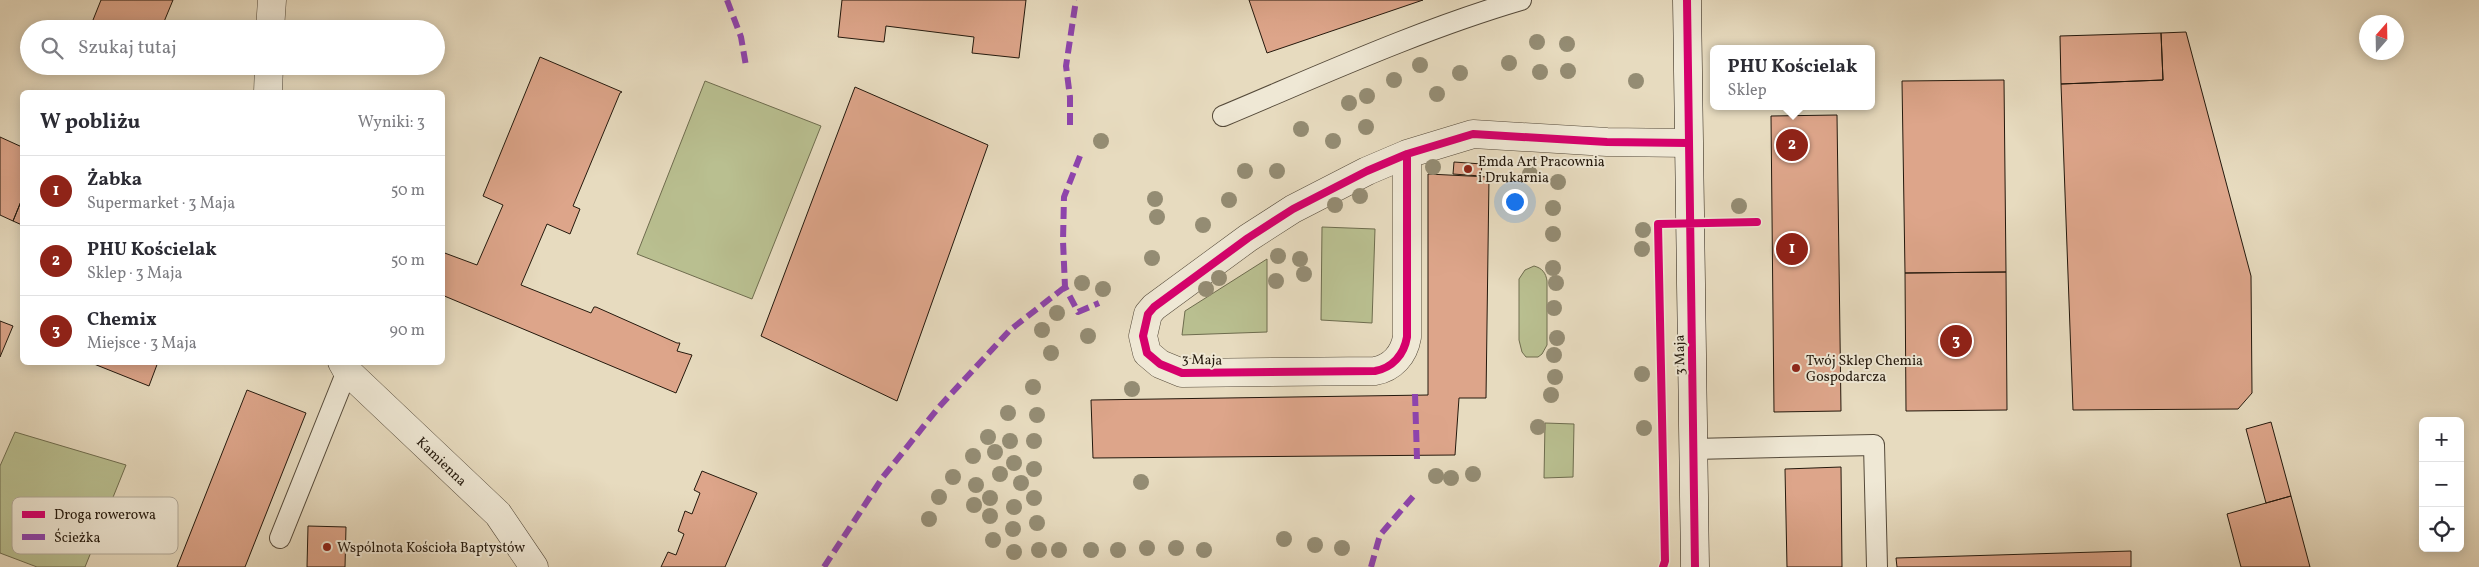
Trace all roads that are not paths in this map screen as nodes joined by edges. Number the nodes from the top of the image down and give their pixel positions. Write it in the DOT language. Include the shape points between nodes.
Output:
graph roads {
  1 [pos="272,0"];
  2 [pos="1521,0"];
  3 [pos="1687,0"];
  4 [pos="271,20"];
  5 [pos="269,75"];
  6 [pos="268,90"];
  7 [pos="1223,116"];
  8 [pos="1688,143"];
  9 [pos="1407,154"];
  10 [pos="344,367"];
  11 [pos="1693,449"];
  12 [pos="280,538"];
  13 [pos="534,567"];
  14 [pos="1694,567"];
  15 [pos="1877,567"];
  1 -- 4 [label="street"];
  2 -- 7 [label="lane" via="1371,54"];
  3 -- 8 [label="street, 3 Maja"];
  5 -- 6 [label="street"];
  8 -- 9 [label="street, 3 Maja" via="1473,134"];
  8 -- 11 [label="street, 3 Maja"];
  9 -- 9 [label="street, 3 Maja" via="1293,209 1161,300 1148,314 1144,325 1143,336 1148,353 1160,364 1182,373 1374,371 1392,364 1400,356 1407,337"];
  10 -- 12 [label="lane"];
  10 -- 13 [label="street, Kamienna" via="498,514"];
  11 -- 14 [label="street, 3 Maja"];
  11 -- 15 [label="lane" via="1874,445"];
}
